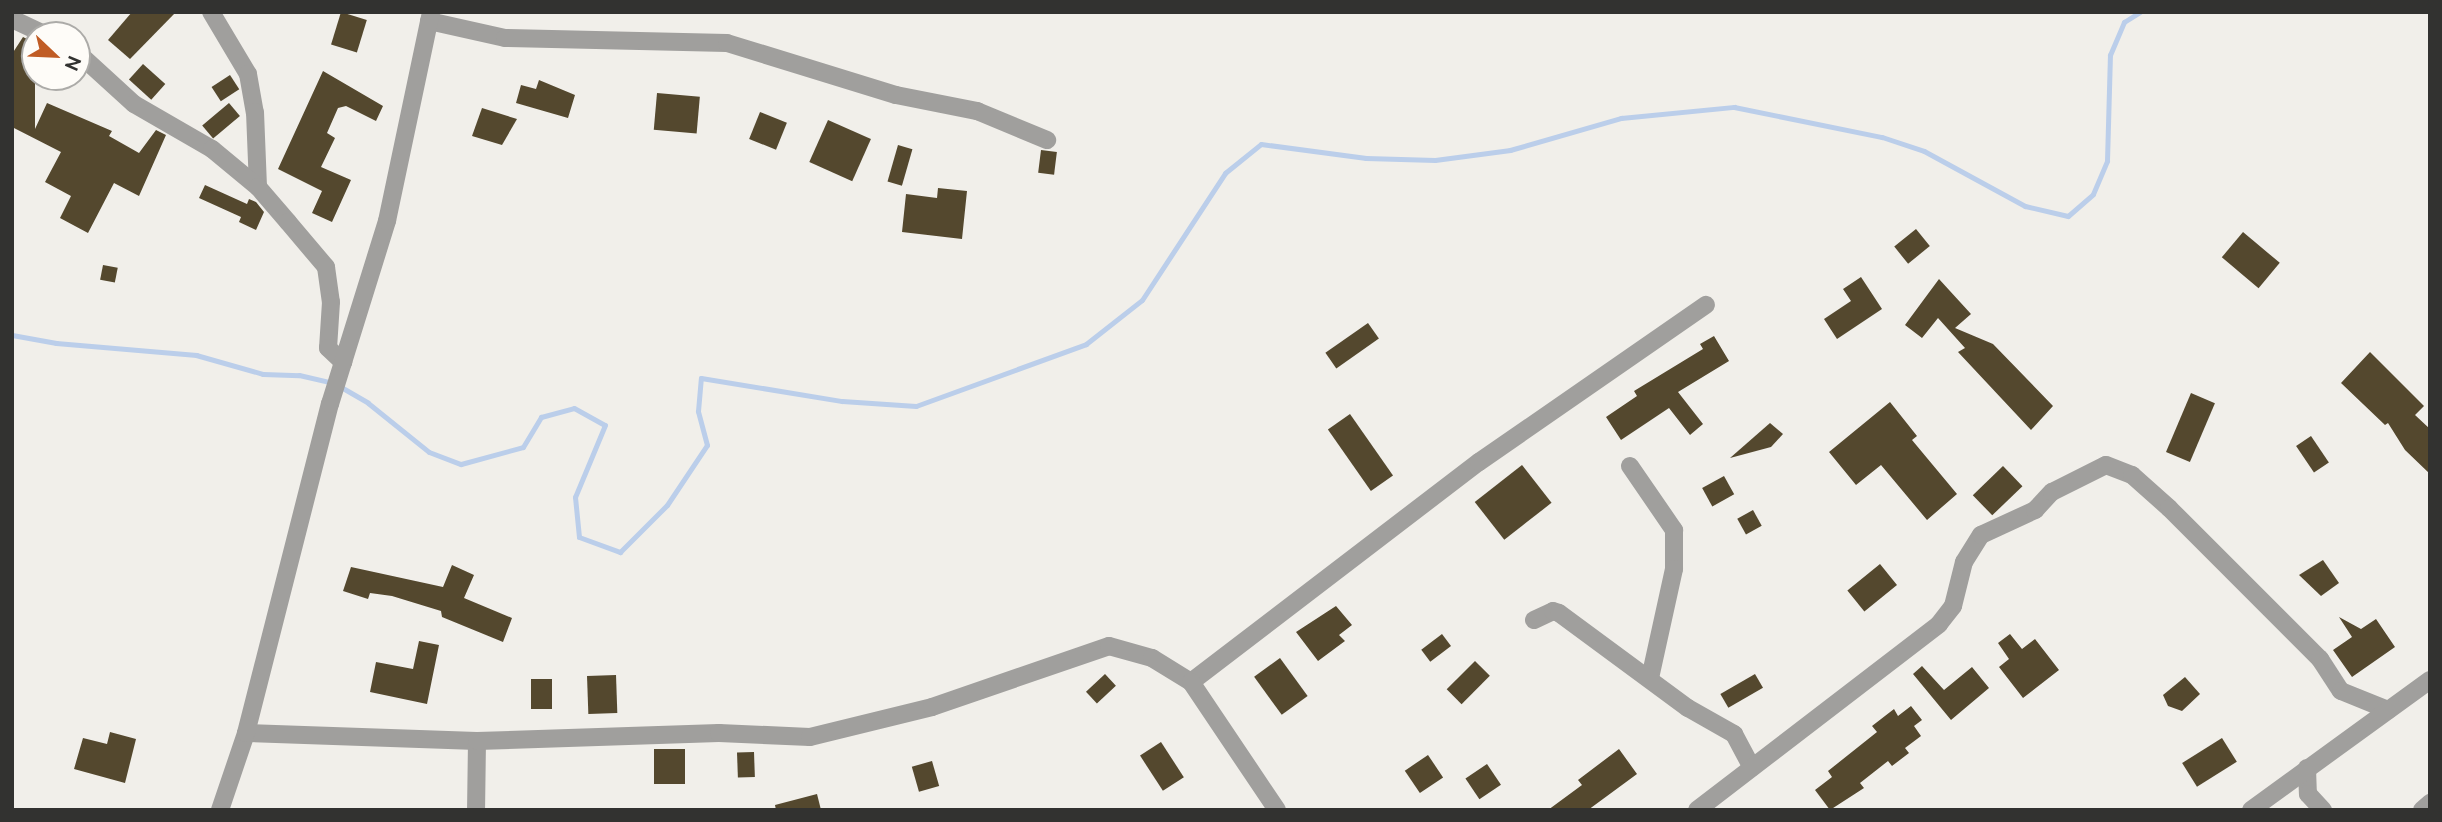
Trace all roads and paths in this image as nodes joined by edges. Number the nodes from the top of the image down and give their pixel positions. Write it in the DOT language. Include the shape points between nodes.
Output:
graph roads {
  1 [pos="211,12"];
  2 [pos="430,17"];
  3 [pos="91,65"];
  4 [pos="1047,141"];
  5 [pos="258,187"];
  6 [pos="1706,305"];
  7 [pos="341,370"];
  8 [pos="1630,466"];
  9 [pos="1534,620"];
  10 [pos="1650,678"];
  11 [pos="2430,680"];
  12 [pos="1191,682"];
  13 [pos="2388,710"];
  14 [pos="246,733"];
  15 [pos="477,741"];
  16 [pos="1752,768"];
  17 [pos="2307,768"];
  18 [pos="2430,803"];
  19 [pos="220,810"];
  20 [pos="476,810"];
  21 [pos="1277,810"];
  22 [pos="1697,810"];
  23 [pos="2252,810"];
  24 [pos="2323,810"];
  25 [pos="2422,810"];
  1 -- 5 [label="street" via="248,74 255,112"];
  2 -- 4 [label="street" via="505,38 727,43 896,95 977,111"];
  2 -- 7 [label="street" via="387,221"];
  3 -- 5 [label="street" via="134,104 212,149"];
  5 -- 7 [label="street" via="326,267 331,302 328,348"];
  6 -- 12 [label="street" via="1479,462"];
  7 -- 14 [label="street"];
  8 -- 10 [label="street" via="1674,530 1674,569"];
  9 -- 10 [label="street" via="1553,611 1559,613"];
  10 -- 16 [label="street" via="1688,708 1734,734"];
  11 -- 13 [label="street"];
  12 -- 15 [label="street" via="1152,657 1109,646 932,707 810,737 706,733"];
  12 -- 21 [label="street"];
  13 -- 16 [label="street" via="2341,691 2320,659 2169,508 2113,464 2086,471 2052,492 2035,510 1981,535 1964,562 1947,617"];
  13 -- 17 [label="street"];
  14 -- 15 [label="street"];
  14 -- 19 [label="street"];
  15 -- 20 [label="street"];
  16 -- 22 [label="street"];
  17 -- 23 [label="street"];
  17 -- 24 [label="street" via="2308,794"];
  18 -- 25 [label="street"];
}
